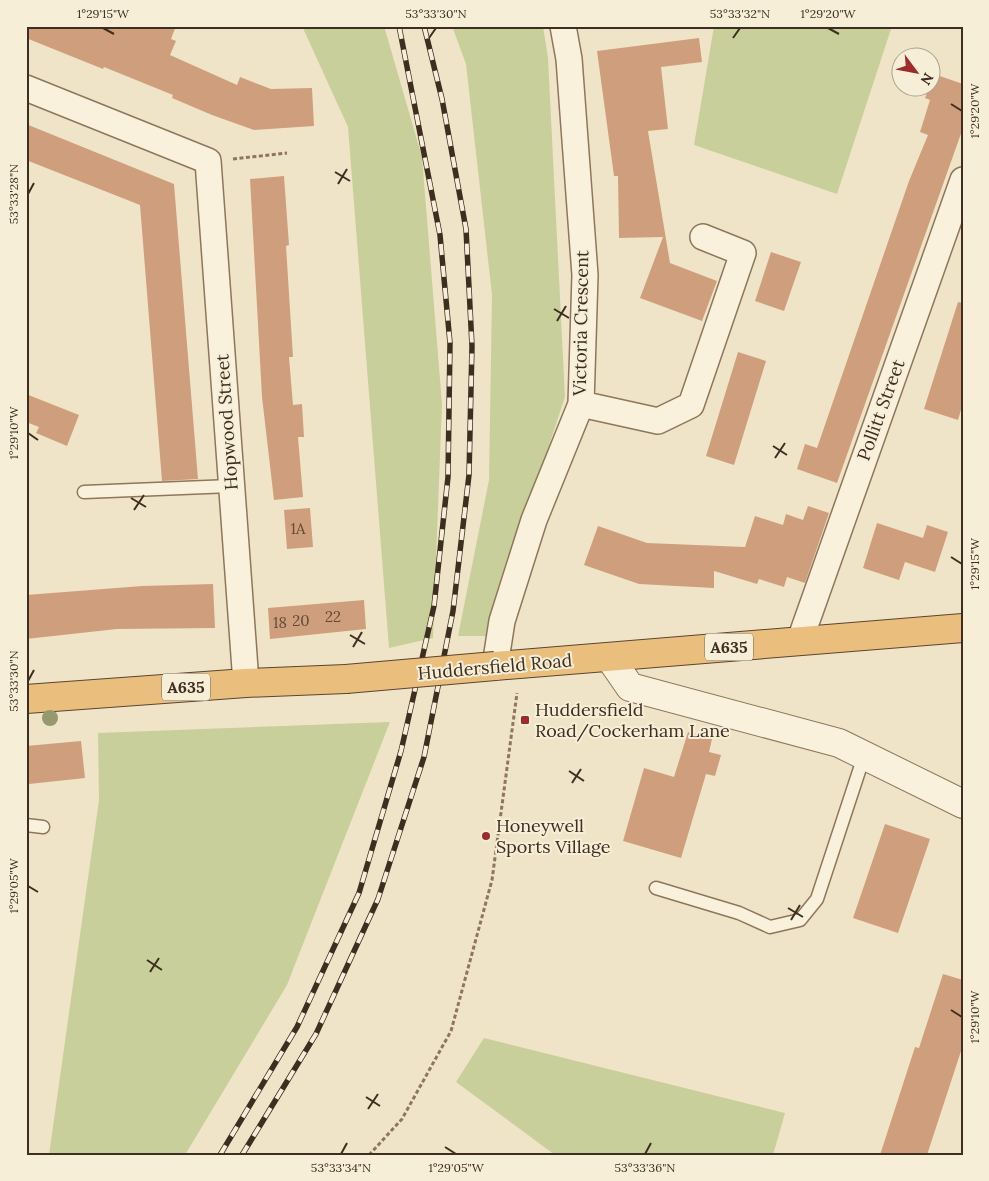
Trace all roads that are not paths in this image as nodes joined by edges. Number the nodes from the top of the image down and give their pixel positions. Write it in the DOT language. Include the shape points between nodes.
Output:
graph roads {
  1 [pos="563,26"];
  2 [pos="26,88"];
  3 [pos="963,180"];
  4 [pos="703,237"];
  5 [pos="581,404"];
  6 [pos="232,486"];
  7 [pos="84,492"];
  8 [pos="963,628"];
  9 [pos="800,640"];
  10 [pos="610,658"];
  11 [pos="508,665"];
  12 [pos="246,683"];
  13 [pos="26,699"];
  14 [pos="864,756"];
  15 [pos="963,804"];
  16 [pos="26,825"];
  17 [pos="43,827"];
  18 [pos="656,888"];
  1 -- 5 [label="street, Victoria Crescent" via="569,59 585,275"];
  2 -- 6 [label="street, Hopwood Street" via="208,162"];
  3 -- 9 [label="street, Pollitt Street"];
  4 -- 5 [label="street" via="743,253 691,405 658,421"];
  5 -- 11 [label="street, Victoria Crescent" via="534,520 502,621"];
  6 -- 7 [label="lane"];
  6 -- 12 [label="street, Hopwood Street"];
  8 -- 9 [label="highway, Huddersfield Road / A635"];
  9 -- 10 [label="highway, Huddersfield Road / A635"];
  10 -- 11 [label="highway, Huddersfield Road / A635"];
  10 -- 14 [label="street" via="630,687 839,744"];
  11 -- 12 [label="highway, Huddersfield Road / A635, bridge" via="346,680"];
  12 -- 13 [label="highway, Huddersfield Road / A635"];
  14 -- 15 [label="street"];
  14 -- 18 [label="lane" via="817,899 800,920 770,927 739,913"];
  16 -- 17 [label="lane"];
}
